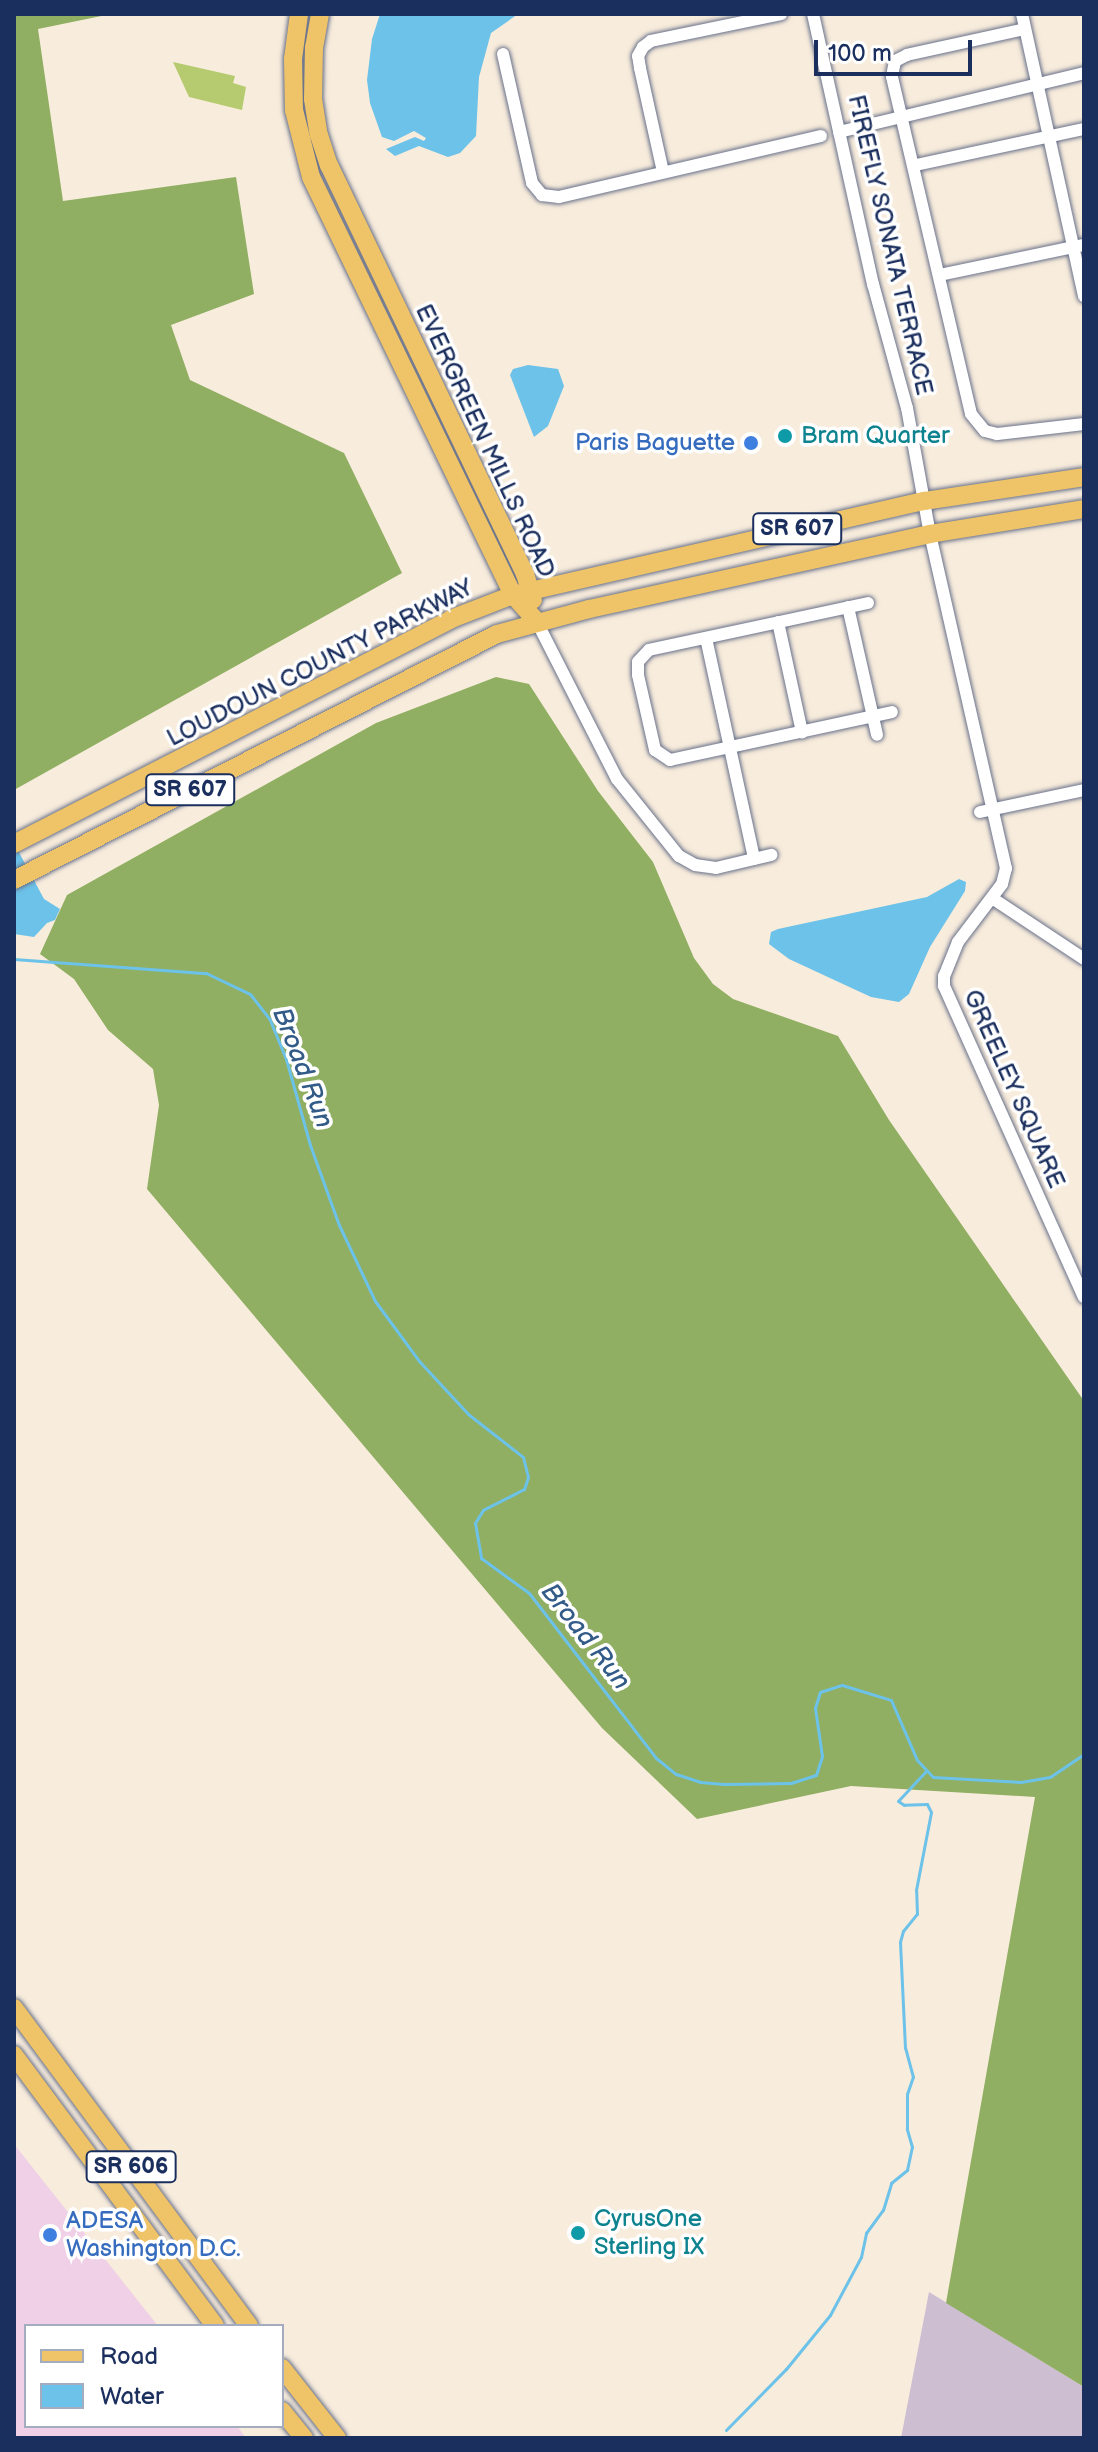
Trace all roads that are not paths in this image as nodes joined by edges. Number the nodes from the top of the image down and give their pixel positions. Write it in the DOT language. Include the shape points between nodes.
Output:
graph roads {
  1 [pos="299,14"];
  2 [pos="320,14"];
  3 [pos="781,14"];
  4 [pos="813,14"];
  5 [pos="1022,14"];
  6 [pos="1025,29"];
  7 [pos="503,54"];
  8 [pos="1084,73"];
  9 [pos="1037,84"];
  10 [pos="904,114"];
  11 [pos="1084,129"];
  12 [pos="839,132"];
  13 [pos="821,136"];
  14 [pos="1048,137"];
  15 [pos="916,165"];
  16 [pos="663,172"];
  17 [pos="1079,246"];
  18 [pos="940,275"];
  19 [pos="1084,296"];
  20 [pos="1084,424"];
  21 [pos="1084,477"];
  22 [pos="924,501"];
  23 [pos="1084,509"];
  24 [pos="930,534"];
  25 [pos="522,592"];
  26 [pos="868,603"];
  27 [pos="848,607"];
  28 [pos="537,622"];
  29 [pos="778,622"];
  30 [pos="706,638"];
  31 [pos="892,712"];
  32 [pos="873,717"];
  33 [pos="802,732"];
  34 [pos="877,735"];
  35 [pos="730,748"];
  36 [pos="1084,790"];
  37 [pos="994,809"];
  38 [pos="980,812"];
  39 [pos="14,844"];
  40 [pos="771,855"];
  41 [pos="754,859"];
  42 [pos="14,880"];
  43 [pos="992,898"];
  44 [pos="1084,959"];
  45 [pos="1084,1297"];
  46 [pos="14,2008"];
  47 [pos="14,2055"];
  48 [pos="214,2324"];
  49 [pos="248,2324"];
  50 [pos="284,2371"];
  51 [pos="284,2413"];
  52 [pos="304,2438"];
  53 [pos="337,2438"];
  1 -- 25 [label="main road, EVERGREEN MILLS ROAD" via="294,110 311,177"];
  2 -- 25 [label="main road, EVERGREEN MILLS ROAD" via="313,99 329,165"];
  3 -- 16 [label="street" via="643,47 638,56"];
  4 -- 12 [label="street, FIREFLY SONATA TERRACE"];
  5 -- 6 [label="street"];
  6 -- 9 [label="street"];
  6 -- 10 [label="street" via="900,58 892,77"];
  7 -- 16 [label="street" via="532,183 542,195 559,197"];
  8 -- 9 [label="street"];
  9 -- 10 [label="street"];
  9 -- 14 [label="street"];
  10 -- 12 [label="street"];
  10 -- 15 [label="street"];
  11 -- 14 [label="street"];
  12 -- 22 [label="street, FIREFLY SONATA TERRACE" via="907,408"];
  13 -- 16 [label="street"];
  14 -- 15 [label="street"];
  14 -- 17 [label="street"];
  15 -- 18 [label="street"];
  17 -- 18 [label="street"];
  17 -- 19 [label="street"];
  18 -- 20 [label="street" via="971,414 979,426 997,434"];
  21 -- 22 [label="main road, LOUDOUN COUNTY PARKWAY / SR 607"];
  22 -- 24 [label="street, FIREFLY SONATA TERRACE"];
  22 -- 25 [label="main road, LOUDOUN COUNTY PARKWAY / SR 607"];
  23 -- 24 [label="main road, SR 607"];
  24 -- 28 [label="main road, SR 607"];
  24 -- 37 [label="street, GREELEY SQUARE"];
  25 -- 28 [label="main road, EVERGREEN MILLS ROAD"];
  25 -- 39 [label="main road, LOUDOUN COUNTY PARKWAY / SR 607" via="451,619"];
  26 -- 27 [label="street"];
  27 -- 29 [label="street"];
  27 -- 32 [label="street"];
  28 -- 41 [label="street" via="617,779 679,856 716,868"];
  28 -- 42 [label="main road, SR 607" via="471,645"];
  29 -- 30 [label="street"];
  29 -- 33 [label="street"];
  30 -- 35 [label="street"];
  30 -- 35 [label="street" via="649,650 638,662 638,675 659,756 675,760"];
  31 -- 32 [label="street"];
  32 -- 33 [label="street"];
  32 -- 34 [label="street"];
  33 -- 35 [label="street"];
  35 -- 41 [label="street"];
  36 -- 37 [label="street"];
  37 -- 38 [label="street"];
  37 -- 43 [label="street, GREELEY SQUARE" via="1006,877"];
  40 -- 41 [label="street"];
  43 -- 44 [label="street"];
  43 -- 45 [label="street, GREELEY SQUARE" via="958,942 944,986"];
  46 -- 49 [label="main road, SR 606"];
  47 -- 48 [label="main road, SR 606"];
  50 -- 53 [label="main road"];
  51 -- 52 [label="main road"];
}
